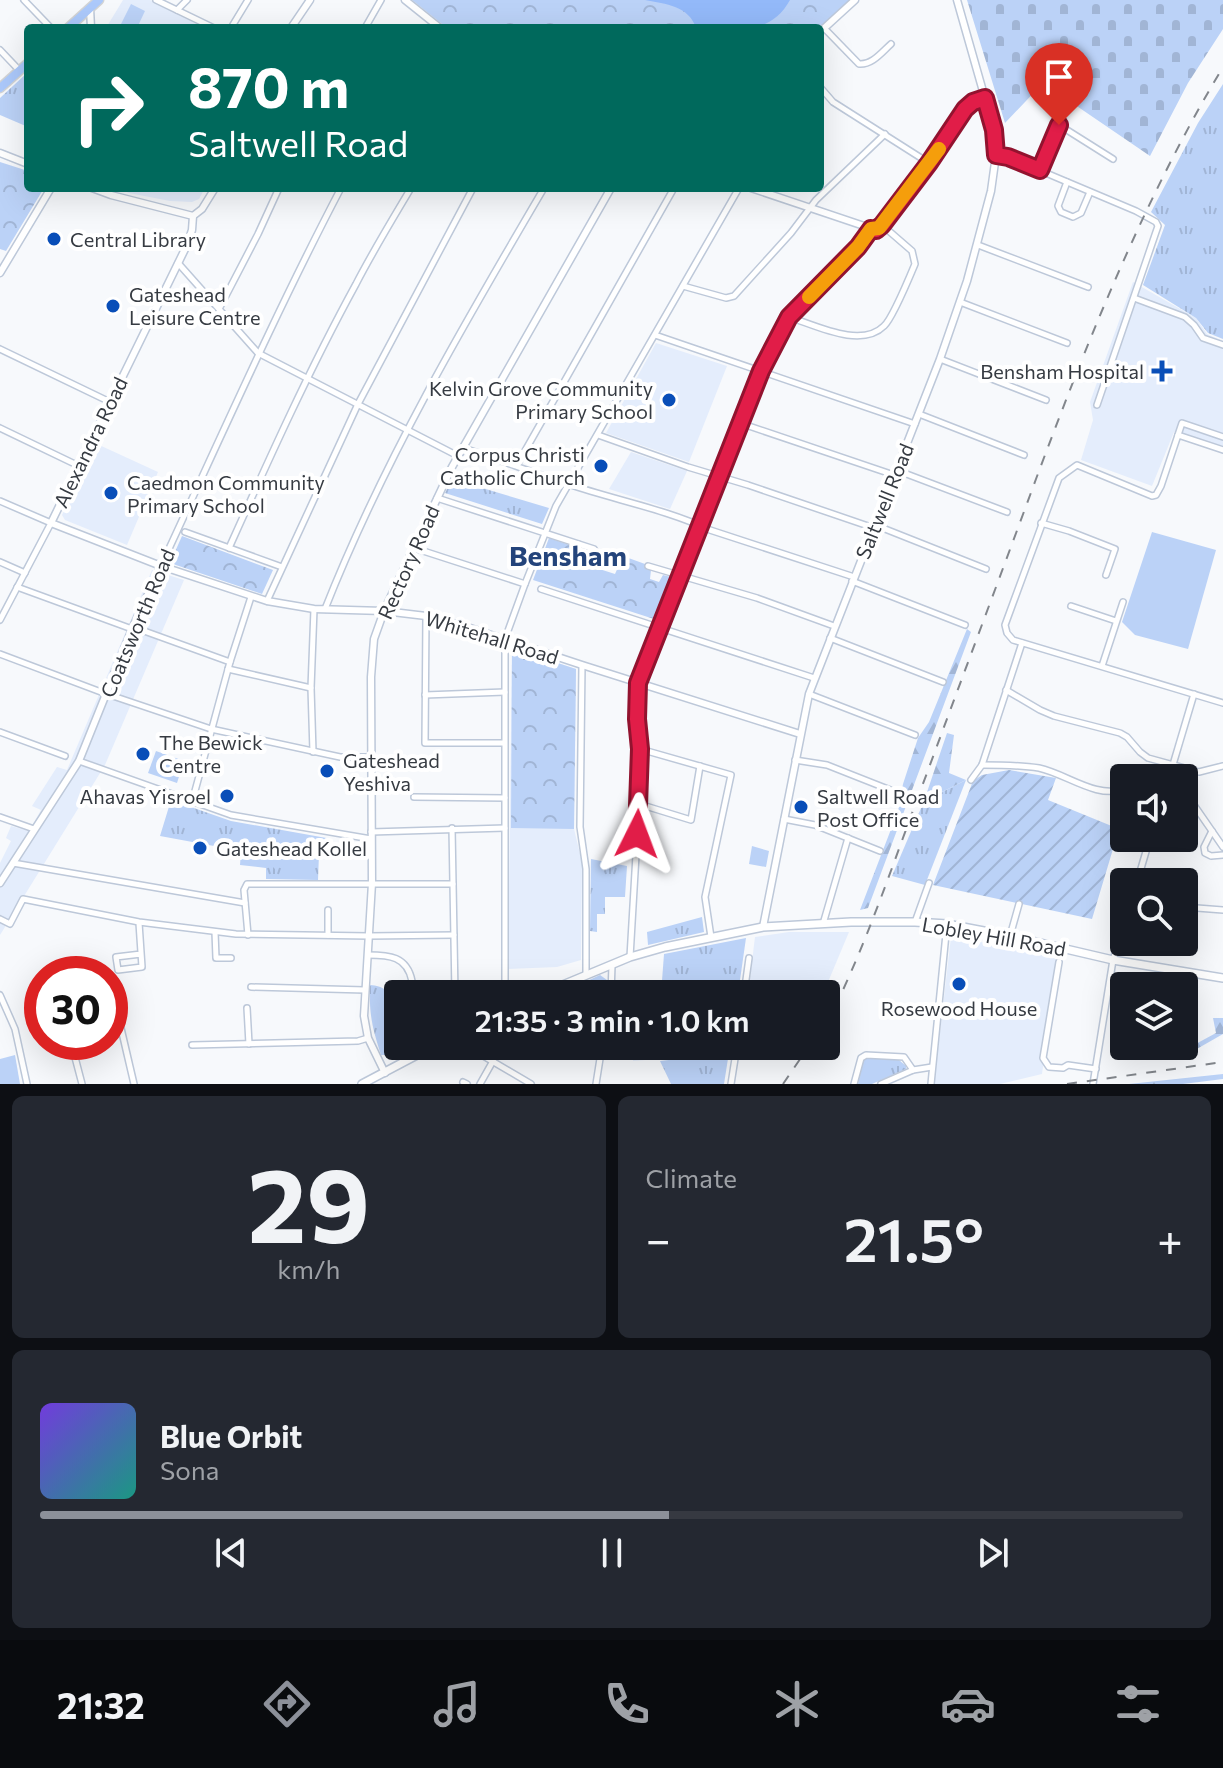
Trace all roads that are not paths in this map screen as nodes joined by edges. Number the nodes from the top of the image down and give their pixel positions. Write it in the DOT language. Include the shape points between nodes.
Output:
graph roads {
  1 [pos="24,0"];
  2 [pos="99,0"];
  3 [pos="156,0"];
  4 [pos="187,0"];
  5 [pos="248,0"];
  6 [pos="310,0"];
  7 [pos="381,0"];
  8 [pos="405,0"];
  9 [pos="855,0"];
  10 [pos="957,0"];
  11 [pos="90,8"];
  12 [pos="177,10"];
  13 [pos="47,24"];
  14 [pos="72,24"];
  15 [pos="91,24"];
  16 [pos="206,24"];
  17 [pos="233,24"];
  18 [pos="294,24"];
  19 [pos="367,24"];
  20 [pos="433,24"];
  21 [pos="824,28"];
  22 [pos="824,32"];
  23 [pos="891,44"];
  24 [pos="0,50"];
  25 [pos="24,67"];
  26 [pos="19,71"];
  27 [pos="0,88"];
  28 [pos="824,92"];
  29 [pos="985,98"];
  30 [pos="885,134"];
  31 [pos="0,153"];
  32 [pos="996,155"];
  33 [pos="1113,159"];
  34 [pos="24,162"];
  35 [pos="929,163"];
  36 [pos="1040,170"];
  37 [pos="1067,182"];
  38 [pos="49,192"];
  39 [pos="103,192"];
  40 [pos="213,192"];
  41 [pos="277,192"];
  42 [pos="339,192"];
  43 [pos="409,192"];
  44 [pos="471,192"];
  45 [pos="542,192"];
  46 [pos="609,192"];
  47 [pos="672,192"];
  48 [pos="737,192"];
  49 [pos="763,192"];
  50 [pos="1090,192"];
  51 [pos="810,208"];
  52 [pos="193,216"];
  53 [pos="882,225"];
  54 [pos="871,229"];
  55 [pos="978,245"];
  56 [pos="178,263"];
  57 [pos="0,273"];
  58 [pos="683,286"];
  59 [pos="1088,287"];
  60 [pos="1134,298"];
  61 [pos="960,302"];
  62 [pos="219,309"];
  63 [pos="789,317"];
  64 [pos="655,335"];
  65 [pos="1067,343"];
  66 [pos="1223,345"];
  67 [pos="0,349"];
  68 [pos="258,353"];
  69 [pos="940,359"];
  70 [pos="761,371"];
  71 [pos="308,379"];
  72 [pos="1046,400"];
  73 [pos="110,402"];
  74 [pos="358,404"];
  75 [pos="1097,405"];
  76 [pos="919,414"];
  77 [pos="740,423"];
  78 [pos="915,424"];
  79 [pos="0,428"];
  80 [pos="408,430"];
  81 [pos="598,435"];
  82 [pos="1178,435"];
  83 [pos="1223,437"];
  84 [pos="463,448"];
  85 [pos="1223,450"];
  86 [pos="1024,455"];
  87 [pos="458,456"];
  88 [pos="517,465"];
  89 [pos="79,466"];
  90 [pos="895,473"];
  91 [pos="719,475"];
  92 [pos="569,485"];
  93 [pos="437,498"];
  94 [pos="0,501"];
  95 [pos="1007,512"];
  96 [pos="51,523"];
  97 [pos="1041,523"];
  98 [pos="699,525"];
  99 [pos="874,526"];
  100 [pos="185,532"];
  101 [pos="545,533"];
  102 [pos="578,544"];
  103 [pos="229,548"];
  104 [pos="414,548"];
  105 [pos="579,556"];
  106 [pos="0,562"];
  107 [pos="618,564"];
  108 [pos="161,566"];
  109 [pos="648,566"];
  110 [pos="282,567"];
  111 [pos="986,569"];
  112 [pos="658,570"];
  113 [pos="25,573"];
  114 [pos="682,575"];
  115 [pos="1106,575"];
  116 [pos="655,579"];
  117 [pos="853,579"];
  118 [pos="525,584"];
  119 [pos="17,587"];
  120 [pos="541,589"];
  121 [pos="251,597"];
  122 [pos="267,601"];
  123 [pos="1123,602"];
  124 [pos="1071,606"];
  125 [pos="314,609"];
  126 [pos="325,609"];
  127 [pos="384,611"];
  128 [pos="426,616"];
  129 [pos="1,617"];
  130 [pos="1116,621"];
  131 [pos="965,625"];
  132 [pos="834,626"];
  133 [pos="133,628"];
  134 [pos="661,628"];
  135 [pos="830,638"];
  136 [pos="505,639"];
  137 [pos="1022,643"];
  138 [pos="0,654"];
  139 [pos="230,662"];
  140 [pos="582,665"];
  141 [pos="1102,666"];
  142 [pos="228,669"];
  143 [pos="814,678"];
  144 [pos="943,682"];
  145 [pos="638,683"];
  146 [pos="311,688"];
  147 [pos="1006,690"];
  148 [pos="505,692"];
  149 [pos="107,693"];
  150 [pos="809,694"];
  151 [pos="1194,694"];
  152 [pos="425,695"];
  153 [pos="1223,703"];
  154 [pos="211,729"];
  155 [pos="0,732"];
  156 [pos="800,734"];
  157 [pos="915,735"];
  158 [pos="504,743"];
  159 [pos="640,749"];
  160 [pos="313,752"];
  161 [pos="65,756"];
  162 [pos="371,757"];
  163 [pos="795,760"];
  164 [pos="79,761"];
  165 [pos="1166,764"];
  166 [pos="1173,764"];
  167 [pos="982,765"];
  168 [pos="700,766"];
  169 [pos="1223,766"];
  170 [pos="1198,772"];
  171 [pos="971,780"];
  172 [pos="1110,792"];
  173 [pos="898,793"];
  174 [pos="414,797"];
  175 [pos="505,798"];
  176 [pos="192,802"];
  177 [pos="639,804"];
  178 [pos="1198,811"];
  179 [pos="0,817"];
  180 [pos="784,819"];
  181 [pos="452,828"];
  182 [pos="505,828"];
  183 [pos="34,829"];
  184 [pos="1212,831"];
  185 [pos="371,836"];
  186 [pos="848,838"];
  187 [pos="1223,847"];
  188 [pos="880,851"];
  189 [pos="1223,855"];
  190 [pos="13,863"];
  191 [pos="1,880"];
  192 [pos="372,883"];
  193 [pos="929,883"];
  194 [pos="453,884"];
  195 [pos="245,903"];
  196 [pos="1019,904"];
  197 [pos="1198,908"];
  198 [pos="328,910"];
  199 [pos="1223,910"];
  200 [pos="0,919"];
  201 [pos="139,922"];
  202 [pos="915,922"];
  203 [pos="823,924"];
  204 [pos="947,924"];
  205 [pos="763,927"];
  206 [pos="215,932"];
  207 [pos="248,935"];
  208 [pos="328,935"];
  209 [pos="454,935"];
  210 [pos="369,936"];
  211 [pos="1010,936"];
  212 [pos="711,937"];
  213 [pos="141,954"];
  214 [pos="368,955"];
  215 [pos="1114,956"];
  216 [pos="630,957"];
  217 [pos="231,958"];
  218 [pos="749,958"];
  219 [pos="1113,960"];
  220 [pos="1059,962"];
  221 [pos="612,964"];
  222 [pos="586,974"];
  223 [pos="1223,978"];
  224 [pos="412,980"];
  225 [pos="455,980"];
  226 [pos="505,980"];
  227 [pos="572,980"];
  228 [pos="611,980"];
  229 [pos="746,980"];
  230 [pos="251,987"];
  231 [pos="365,990"];
  232 [pos="0,995"];
  233 [pos="247,1008"];
  234 [pos="368,1038"];
  235 [pos="249,1044"];
  236 [pos="192,1045"];
  237 [pos="128,1058"];
  238 [pos="76,1060"];
  239 [pos="409,1060"];
  240 [pos="600,1060"];
  241 [pos="735,1060"];
  242 [pos="493,1061"];
  243 [pos="932,1067"];
  244 [pos="1096,1069"];
  245 [pos="913,1070"];
  246 [pos="385,1073"];
  247 [pos="27,1084"];
  248 [pos="82,1084"];
  249 [pos="134,1084"];
  250 [pos="362,1084"];
  251 [pos="480,1084"];
  252 [pos="531,1084"];
  253 [pos="596,1084"];
  254 [pos="731,1084"];
  255 [pos="854,1084"];
  256 [pos="881,1084"];
  257 [pos="931,1084"];
  258 [pos="1093,1084"];
  1 -- 13 [label="street"];
  2 -- 11 [label="main road"];
  3 -- 12 [label="street"];
  4 -- 12 [label="street"];
  5 -- 17 [label="street"];
  6 -- 18 [label="street"];
  7 -- 19 [label="street"];
  8 -- 20 [label="street"];
  9 -- 21 [label="street"];
  10 -- 29 [label="street, Saltwell Road"];
  11 -- 14 [label="main road"];
  11 -- 15 [label="street"];
  12 -- 16 [label="street"];
  22 -- 23 [label="street" via="859,64 871,62"];
  24 -- 26 [label="street"];
  25 -- 26 [label="main road"];
  26 -- 27 [label="main road"];
  28 -- 30 [label="street"];
  29 -- 32 [label="street, Saltwell Road"];
  29 -- 35 [label="street" via="965,109"];
  30 -- 35 [label="street"];
  30 -- 51 [label="street"];
  31 -- 34 [label="street"];
  32 -- 36 [label="street"];
  32 -- 55 [label="street, Saltwell Road"];
  33 -- 36 [label="street" via="1059,125"];
  35 -- 53 [label="street"];
  36 -- 37 [label="street"];
  37 -- 50 [label="street"];
  37 -- 50 [label="street" via="1058,206 1061,212 1073,217 1081,213"];
  38 -- 57 [label="street"];
  39 -- 52 [label="street"];
  40 -- 52 [label="street"];
  41 -- 62 [label="street"];
  42 -- 68 [label="street, Coatsworth Road"];
  43 -- 71 [label="street"];
  44 -- 74 [label="street"];
  45 -- 80 [label="street"];
  46 -- 84 [label="street, Rectory Road"];
  47 -- 88 [label="street"];
  48 -- 58 [label="street"];
  49 -- 51 [label="street"];
  50 -- 60 [label="street" via="1158,226"];
  51 -- 54 [label="street"];
  51 -- 58 [label="street" via="734,296"];
  52 -- 56 [label="street, Alexandra Road"];
  53 -- 54 [label="street"];
  53 -- 63 [label="street" via="912,251 915,264 885,326 864,337"];
  54 -- 63 [label="street"];
  55 -- 59 [label="street"];
  55 -- 61 [label="street, Saltwell Road"];
  56 -- 62 [label="street"];
  56 -- 73 [label="street, Alexandra Road"];
  58 -- 64 [label="street"];
  60 -- 66 [label="street" via="1185,317 1203,338"];
  60 -- 75 [label="street"];
  61 -- 65 [label="street"];
  61 -- 69 [label="street, Saltwell Road"];
  62 -- 68 [label="street"];
  63 -- 70 [label="street"];
  64 -- 70 [label="street"];
  64 -- 81 [label="street"];
  67 -- 73 [label="street"];
  68 -- 71 [label="street"];
  68 -- 108 [label="street, Coatsworth Road"];
  69 -- 72 [label="street"];
  69 -- 76 [label="street, Saltwell Road"];
  70 -- 77 [label="street"];
  70 -- 78 [label="street"];
  71 -- 74 [label="street"];
  71 -- 103 [label="street"];
  73 -- 89 [label="street, Alexandra Road"];
  74 -- 80 [label="street"];
  74 -- 110 [label="street"];
  76 -- 78 [label="street, Saltwell Road"];
  76 -- 86 [label="street"];
  77 -- 90 [label="street"];
  77 -- 91 [label="street"];
  78 -- 90 [label="street, Saltwell Road"];
  79 -- 89 [label="street"];
  80 -- 87 [label="street"];
  80 -- 126 [label="street"];
  81 -- 91 [label="street"];
  81 -- 92 [label="street"];
  82 -- 83 [label="street" via="1182,423"];
  82 -- 85 [label="street"];
  82 -- 97 [label="street" via="1156,495 1077,465 1059,478"];
  84 -- 87 [label="street, Rectory Road"];
  84 -- 88 [label="street"];
  87 -- 93 [label="street, Rectory Road"];
  88 -- 92 [label="street"];
  89 -- 96 [label="street, Alexandra Road"];
  90 -- 95 [label="street"];
  90 -- 99 [label="street, Saltwell Road"];
  91 -- 98 [label="street"];
  91 -- 99 [label="street"];
  92 -- 98 [label="street"];
  92 -- 101 [label="street"];
  93 -- 101 [label="street"];
  93 -- 104 [label="street, Rectory Road"];
  94 -- 96 [label="street, Whitehall Road"];
  96 -- 108 [label="street, Whitehall Road"];
  96 -- 113 [label="street, Alexandra Road"];
  97 -- 115 [label="street" via="1115,549"];
  97 -- 137 [label="street" via="1005,621 1009,636"];
  98 -- 114 [label="street"];
  98 -- 117 [label="street"];
  99 -- 111 [label="street"];
  99 -- 117 [label="street, Saltwell Road"];
  100 -- 103 [label="street"];
  101 -- 102 [label="street"];
  101 -- 118 [label="street"];
  102 -- 105 [label="street"];
  102 -- 107 [label="street"];
  103 -- 110 [label="street"];
  104 -- 118 [label="street"];
  104 -- 127 [label="street, Rectory Road"];
  106 -- 113 [label="street"];
  108 -- 121 [label="street, Whitehall Road"];
  108 -- 133 [label="street, Coatsworth Road"];
  109 -- 112 [label="street"];
  110 -- 122 [label="street"];
  112 -- 114 [label="street"];
  112 -- 116 [label="street"];
  113 -- 119 [label="street, Alexandra Road"];
  114 -- 132 [label="street"];
  114 -- 134 [label="street"];
  117 -- 131 [label="street"];
  117 -- 132 [label="street, Saltwell Road"];
  118 -- 136 [label="street"];
  119 -- 129 [label="street, Alexandra Road"];
  119 -- 133 [label="street"];
  120 -- 134 [label="street"];
  121 -- 122 [label="street, Whitehall Road"];
  121 -- 139 [label="street"];
  122 -- 125 [label="street, Whitehall Road"];
  123 -- 130 [label="street"];
  124 -- 130 [label="street"];
  125 -- 126 [label="street, Whitehall Road"];
  125 -- 146 [label="street"];
  126 -- 127 [label="street, Whitehall Road"];
  127 -- 128 [label="street, Whitehall Road"];
  127 -- 162 [label="street, Rectory Road" via="372,652"];
  128 -- 136 [label="street, Whitehall Road"];
  128 -- 152 [label="street"];
  130 -- 141 [label="street"];
  132 -- 135 [label="street, Saltwell Road"];
  133 -- 139 [label="street"];
  133 -- 149 [label="street, Coatsworth Road"];
  134 -- 143 [label="street"];
  134 -- 145 [label="street"];
  135 -- 143 [label="street, Saltwell Road"];
  135 -- 144 [label="street"];
  136 -- 140 [label="street, Whitehall Road"];
  136 -- 148 [label="street"];
  137 -- 141 [label="street"];
  137 -- 147 [label="street"];
  138 -- 149 [label="street"];
  139 -- 142 [label="street"];
  140 -- 145 [label="street, Whitehall Road"];
  140 -- 222 [label="street" via="580,827 586,869"];
  141 -- 151 [label="street"];
  142 -- 146 [label="street"];
  142 -- 154 [label="street"];
  143 -- 150 [label="street, Saltwell Road"];
  145 -- 156 [label="street, Whitehall Road"];
  145 -- 159 [label="street"];
  146 -- 160 [label="street"];
  147 -- 165 [label="street" via="1054,716 1120,733 1143,756"];
  147 -- 167 [label="street"];
  148 -- 152 [label="street"];
  148 -- 158 [label="street"];
  149 -- 154 [label="street"];
  149 -- 164 [label="street, Coatsworth Road"];
  150 -- 156 [label="street, Saltwell Road"];
  150 -- 157 [label="street"];
  151 -- 153 [label="street"];
  151 -- 166 [label="street"];
  152 -- 158 [label="street" via="425,743"];
  154 -- 160 [label="street"];
  154 -- 176 [label="street"];
  155 -- 161 [label="street"];
  156 -- 163 [label="street, Saltwell Road"];
  158 -- 175 [label="street"];
  159 -- 168 [label="street"];
  159 -- 177 [label="street"];
  160 -- 162 [label="street"];
  162 -- 185 [label="street, Rectory Road"];
  163 -- 173 [label="street" via="827,765"];
  163 -- 180 [label="street, Saltwell Road"];
  164 -- 176 [label="street"];
  164 -- 183 [label="street, Coatsworth Road"];
  167 -- 171 [label="street"];
  167 -- 172 [label="street" via="1040,768"];
  168 -- 177 [label="street" via="691,820"];
  168 -- 212 [label="street" via="731,775 705,897"];
  169 -- 170 [label="street"];
  174 -- 175 [label="street"];
  175 -- 182 [label="street"];
  176 -- 185 [label="street" via="231,815"];
  177 -- 216 [label="street"];
  178 -- 184 [label="street"];
  179 -- 183 [label="street"];
  180 -- 186 [label="street"];
  180 -- 205 [label="street, Saltwell Road"];
  181 -- 182 [label="street"];
  181 -- 185 [label="street"];
  181 -- 194 [label="street"];
  182 -- 226 [label="street"];
  183 -- 190 [label="street, Coatsworth Road"];
  184 -- 187 [label="street"];
  184 -- 189 [label="street" via="1204,850"];
  185 -- 192 [label="street, Rectory Road"];
  186 -- 188 [label="street"];
  186 -- 203 [label="street"];
  190 -- 191 [label="street, Coatsworth Road"];
  190 -- 195 [label="street"];
  192 -- 194 [label="street"];
  192 -- 195 [label="street" via="251,883 245,886"];
  192 -- 210 [label="street, Rectory Road"];
  193 -- 202 [label="street"];
  194 -- 209 [label="street"];
  195 -- 207 [label="street"];
  196 -- 211 [label="street"];
  197 -- 199 [label="street"];
  198 -- 208 [label="street"];
  200 -- 201 [label="street" via="10,924 23,899"];
  201 -- 206 [label="street"];
  201 -- 213 [label="street"];
  202 -- 203 [label="main road, Lobley Hill Road"];
  202 -- 204 [label="main road, Lobley Hill Road"];
  203 -- 205 [label="main road, Lobley Hill Road"];
  204 -- 211 [label="main road, Lobley Hill Road"];
  204 -- 243 [label="street"];
  205 -- 212 [label="main road, Lobley Hill Road"];
  206 -- 207 [label="street"];
  206 -- 217 [label="street" via="216,958"];
  207 -- 208 [label="street"];
  208 -- 210 [label="street"];
  209 -- 210 [label="street"];
  209 -- 225 [label="street"];
  210 -- 214 [label="street, Rectory Road"];
  211 -- 219 [label="main road, Lobley Hill Road"];
  212 -- 216 [label="main road, Lobley Hill Road"];
  213 -- 213 [label="street" via="116,957 118,970 142,967"];
  214 -- 224 [label="street" via="389,955 406,967"];
  214 -- 231 [label="street, Rectory Road"];
  215 -- 219 [label="street"];
  216 -- 221 [label="main road, Lobley Hill Road"];
  218 -- 229 [label="street"];
  219 -- 223 [label="main road, Lobley Hill Road"];
  219 -- 244 [label="street"];
  220 -- 244 [label="street" via="1043,1058 1049,1067"];
  221 -- 222 [label="main road, Lobley Hill Road"];
  221 -- 228 [label="street"];
  222 -- 227 [label="main road, Lobley Hill Road"];
  230 -- 231 [label="street"];
  231 -- 234 [label="street, Rectory Road"];
  232 -- 247 [label="street" via="15,1029"];
  233 -- 235 [label="street"];
  234 -- 235 [label="street"];
  234 -- 246 [label="street, Rectory Road"];
  235 -- 236 [label="street"];
  237 -- 249 [label="street"];
  238 -- 248 [label="street"];
  239 -- 246 [label="main road"];
  240 -- 253 [label="street"];
  241 -- 254 [label="street"];
  242 -- 251 [label="street"];
  242 -- 252 [label="street"];
  243 -- 245 [label="street"];
  243 -- 257 [label="street"];
  244 -- 258 [label="street"];
  245 -- 255 [label="street" via="904,1057 866,1055"];
  245 -- 256 [label="street"];
  246 -- 250 [label="main road"];
}
